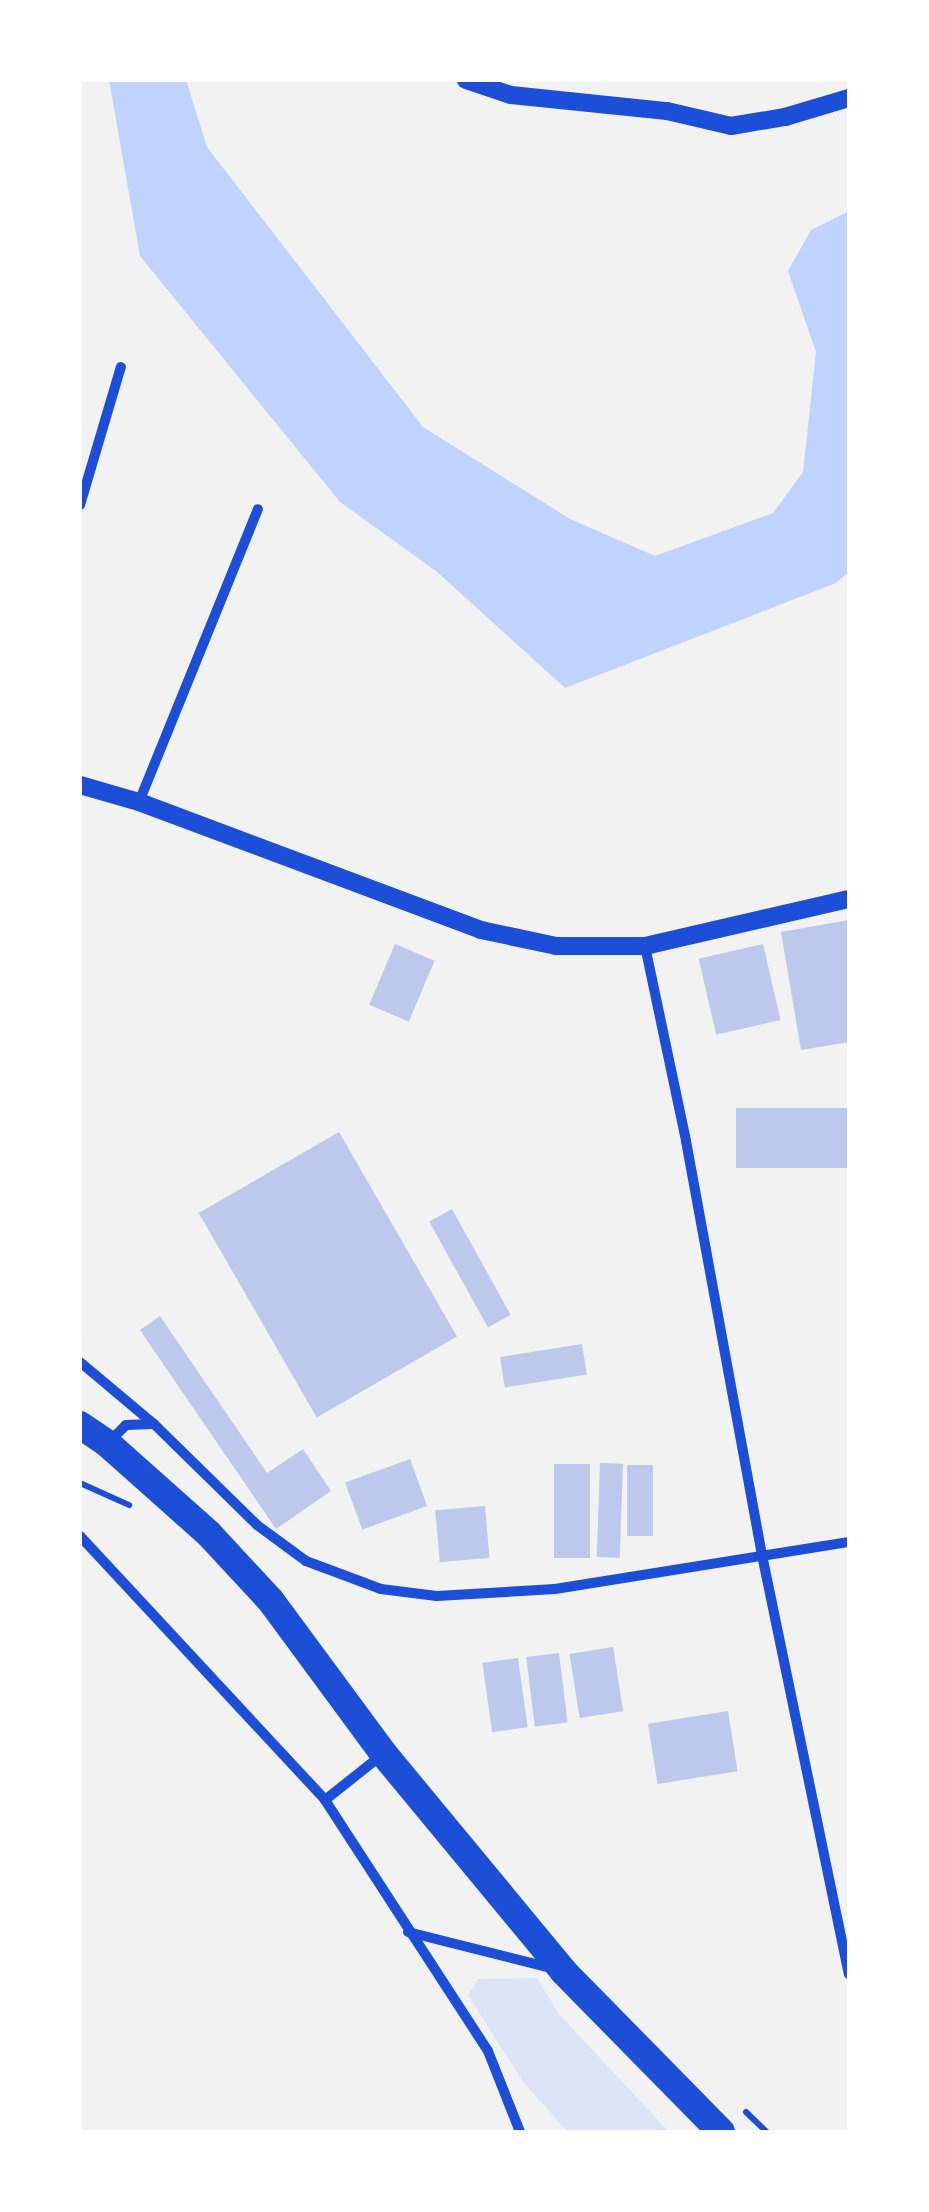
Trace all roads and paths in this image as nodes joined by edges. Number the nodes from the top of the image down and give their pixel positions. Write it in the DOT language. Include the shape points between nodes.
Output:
graph roads {
  1 [pos="466,80"];
  2 [pos="849,98"];
  3 [pos="120,366"];
  4 [pos="80,505"];
  5 [pos="258,509"];
  6 [pos="80,784"];
  7 [pos="139,802"];
  8 [pos="849,899"];
  9 [pos="645,946"];
  10 [pos="80,1362"];
  11 [pos="154,1424"];
  12 [pos="80,1425"];
  13 [pos="108,1444"];
  14 [pos="80,1536"];
  15 [pos="849,1542"];
  16 [pos="762,1555"];
  17 [pos="383,1753"];
  18 [pos="325,1800"];
  19 [pos="407,1931"];
  20 [pos="564,1972"];
  21 [pos="849,1974"];
  22 [pos="520,2132"];
  23 [pos="721,2132"];
  1 -- 2 [label="street" via="511,95 667,111 731,126"];
  3 -- 4 [label="street"];
  5 -- 7 [label="street"];
  6 -- 7 [label="street"];
  7 -- 9 [label="street" via="481,930 556,946"];
  8 -- 9 [label="street"];
  9 -- 16 [label="street"];
  10 -- 11 [label="street"];
  11 -- 13 [label="street" via="126,1425"];
  11 -- 16 [label="street" via="306,1561 380,1590 437,1596 555,1589"];
  12 -- 13 [label="highway"];
  13 -- 17 [label="highway" via="272,1601"];
  14 -- 18 [label="street"];
  15 -- 16 [label="street"];
  16 -- 21 [label="street"];
  17 -- 18 [label="street"];
  17 -- 20 [label="highway"];
  18 -- 19 [label="street"];
  19 -- 20 [label="street"];
  19 -- 22 [label="street" via="488,2050"];
  20 -- 23 [label="highway"];
}
